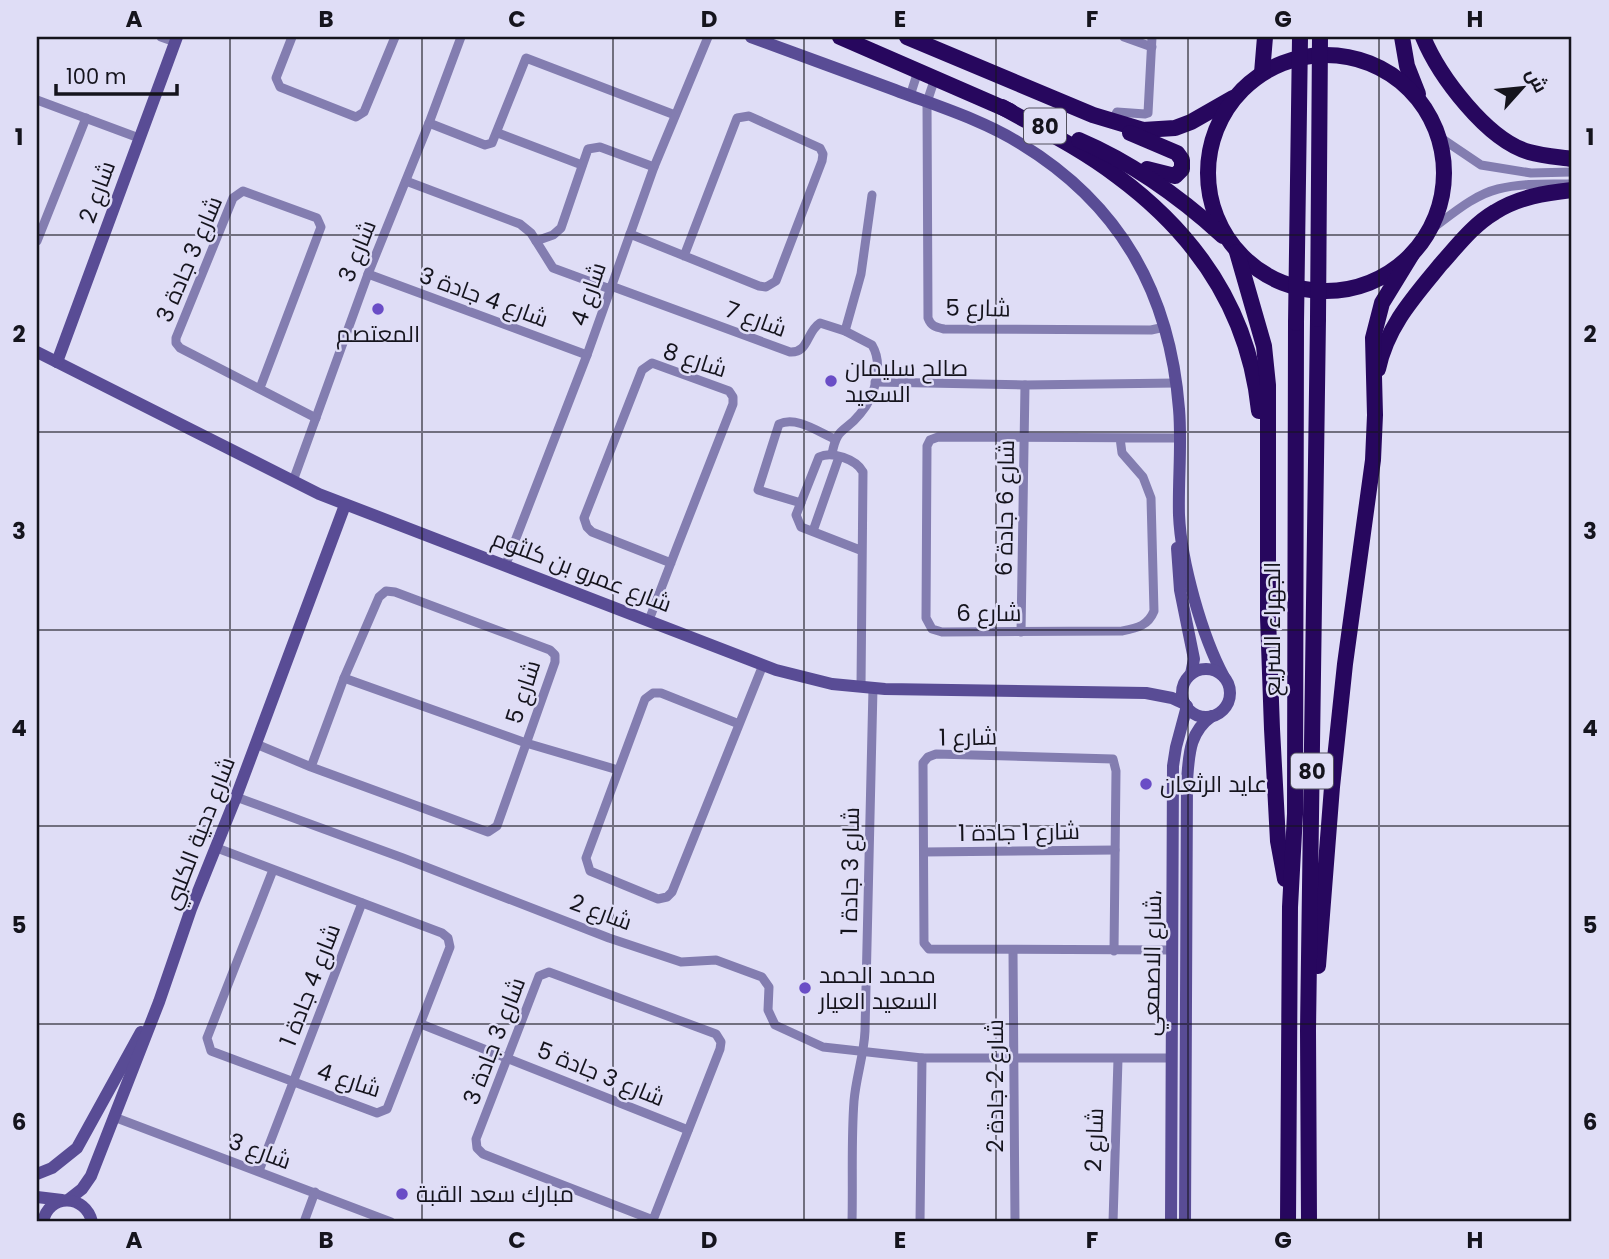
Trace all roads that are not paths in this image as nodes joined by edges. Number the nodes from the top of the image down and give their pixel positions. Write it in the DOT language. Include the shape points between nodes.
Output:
graph roads {
  1 [pos="161,37"];
  2 [pos="292,37"];
  3 [pos="395,37"];
  4 [pos="461,37"];
  5 [pos="708,37"];
  6 [pos="751,37"];
  7 [pos="840,37"];
  8 [pos="907,37"];
  9 [pos="1124,37"];
  10 [pos="1152,37"];
  11 [pos="1265,37"];
  12 [pos="1300,37"];
  13 [pos="1320,37"];
  14 [pos="1402,37"];
  15 [pos="1423,37"];
  16 [pos="176,39"];
  17 [pos="1152,47"];
  18 [pos="918,71"];
  19 [pos="1262,73"];
  20 [pos="936,78"];
  21 [pos="910,96"];
  22 [pos="1236,96"];
  23 [pos="37,100"];
  24 [pos="927,102"];
  25 [pos="1002,107"];
  26 [pos="1425,109"];
  27 [pos="675,115"];
  28 [pos="1093,115"];
  29 [pos="86,118"];
  30 [pos="1112,121"];
  31 [pos="429,123"];
  32 [pos="498,133"];
  33 [pos="1438,136"];
  34 [pos="139,138"];
  35 [pos="1084,142"];
  36 [pos="1572,159"];
  37 [pos="582,165"];
  38 [pos="654,167"];
  39 [pos="1572,172"];
  40 [pos="406,181"];
  41 [pos="1572,184"];
  42 [pos="1572,190"];
  43 [pos="873,195"];
  44 [pos="1429,230"];
  45 [pos="630,234"];
  46 [pos="37,241"];
  47 [pos="536,241"];
  48 [pos="1235,247"];
  49 [pos="1412,254"];
  50 [pos="684,256"];
  51 [pos="368,274"];
  52 [pos="610,288"];
  53 [pos="1165,327"];
  54 [pos="845,331"];
  55 [pos="37,352"];
  56 [pos="587,355"];
  57 [pos="57,362"];
  58 [pos="875,382"];
  59 [pos="1176,383"];
  60 [pos="1025,385"];
  61 [pos="260,388"];
  62 [pos="1374,392"];
  63 [pos="316,418"];
  64 [pos="1025,436"];
  65 [pos="1120,438"];
  66 [pos="1179,438"];
  67 [pos="835,439"];
  68 [pos="835,456"];
  69 [pos="293,481"];
  70 [pos="1267,482"];
  71 [pos="801,503"];
  72 [pos="345,505"];
  73 [pos="1179,517"];
  74 [pos="813,531"];
  75 [pos="860,550"];
  76 [pos="671,563"];
  77 [pos="506,564"];
  78 [pos="649,620"];
  79 [pos="1021,632"];
  80 [pos="763,665"];
  81 [pos="1191,674"];
  82 [pos="1224,677"];
  83 [pos="344,678"];
  84 [pos="867,687"];
  85 [pos="1146,693"];
  86 [pos="1186,705"];
  87 [pos="1212,716"];
  88 [pos="739,724"];
  89 [pos="526,743"];
  90 [pos="256,744"];
  91 [pos="311,767"];
  92 [pos="618,770"];
  93 [pos="236,797"];
  94 [pos="217,848"];
  95 [pos="1115,850"];
  96 [pos="923,852"];
  97 [pos="273,870"];
  98 [pos="362,903"];
  99 [pos="1290,907"];
  100 [pos="1013,950"];
  101 [pos="1173,950"];
  102 [pos="1114,951"];
  103 [pos="159,1002"];
  104 [pos="421,1024"];
  105 [pos="1308,1030"];
  106 [pos="864,1052"];
  107 [pos="507,1058"];
  108 [pos="922,1058"];
  109 [pos="1172,1058"];
  110 [pos="1014,1059"];
  111 [pos="1118,1059"];
  112 [pos="294,1082"];
  113 [pos="114,1117"];
  114 [pos="688,1130"];
  115 [pos="259,1171"];
  116 [pos="37,1174"];
  117 [pos="91,1176"];
  118 [pos="315,1192"];
  119 [pos="37,1197"];
  120 [pos="65,1200"];
  121 [pos="92,1220"];
  122 [pos="652,1221"];
  123 [pos="39,1222"];
  124 [pos="304,1222"];
  125 [pos="391,1222"];
  126 [pos="852,1222"];
  127 [pos="920,1222"];
  128 [pos="1014,1222"];
  129 [pos="1113,1222"];
  130 [pos="1171,1222"];
  131 [pos="1185,1222"];
  132 [pos="1288,1222"];
  133 [pos="1309,1222"];
  1 -- 16 [label="street"];
  2 -- 3 [label="street" via="276,78 280,87 356,117 364,112"];
  4 -- 31 [label="street, شارع 3"];
  5 -- 27 [label="street, شارع 4"];
  6 -- 21 [label="street"];
  7 -- 18 [label="highway, 80"];
  8 -- 28 [label="highway, 80"];
  9 -- 17 [label="street"];
  10 -- 17 [label="street"];
  11 -- 19 [label="highway"];
  12 -- 99 [label="highway, الجهراء السريع / 80, bridge" via="1295,814"];
  13 -- 105 [label="highway, الجهراء السريع / 80, bridge"];
  14 -- 26 [label="highway" via="1407,66"];
  15 -- 36 [label="highway" via="1473,113 1498,136 1527,152"];
  16 -- 34 [label="street, شارع 2"];
  17 -- 30 [label="street" via="1149,110 1145,114 1117,112"];
  18 -- 20 [label="highway, 80"];
  18 -- 21 [label="street"];
  19 -- 22 [label="highway, 80"];
  19 -- 26 [label="highway, 80" via="1301,57 1342,56 1382,69 1399,80"];
  20 -- 24 [label="street"];
  20 -- 25 [label="highway, 80"];
  21 -- 24 [label="street"];
  22 -- 30 [label="highway, 80" via="1175,128 1143,130"];
  22 -- 48 [label="highway, 80" via="1216,129 1208,169 1214,209"];
  23 -- 29 [label="street"];
  24 -- 53 [label="street" via="1020,143 1086,193 1123,236"];
  24 -- 53 [label="street, شارع 5" via="928,318 933,326"];
  25 -- 35 [label="highway, 80"];
  25 -- 70 [label="highway" via="1116,175 1155,207 1214,274 1249,356 1258,393"];
  26 -- 33 [label="highway, 80"];
  27 -- 32 [label="street" via="526,58"];
  27 -- 38 [label="street, شارع 4"];
  28 -- 30 [label="highway, 80"];
  28 -- 35 [label="highway" via="1177,153 1182,169 1167,176"];
  29 -- 34 [label="street"];
  29 -- 46 [label="street"];
  31 -- 32 [label="street" via="485,145"];
  31 -- 40 [label="street, شارع 3"];
  32 -- 37 [label="street"];
  33 -- 39 [label="street" via="1481,165 1531,173"];
  33 -- 44 [label="highway, 80" via="1444,178"];
  34 -- 57 [label="street, شارع 2"];
  35 -- 48 [label="highway, 80" via="1139,170"];
  37 -- 38 [label="street" via="588,149 595,147"];
  37 -- 47 [label="street" via="561,228"];
  38 -- 45 [label="street, شارع 4"];
  40 -- 47 [label="street" via="520,224"];
  40 -- 51 [label="street, شارع 3"];
  41 -- 44 [label="street" via="1497,189"];
  42 -- 62 [label="highway" via="1522,199 1495,211 1472,229 1398,318 1382,354"];
  43 -- 54 [label="street" via="861,274"];
  44 -- 49 [label="highway, 80"];
  45 -- 50 [label="street"];
  45 -- 52 [label="street, شارع 4"];
  47 -- 52 [label="street" via="552,268"];
  48 -- 49 [label="highway, 80" via="1270,277 1318,291 1367,284"];
  48 -- 70 [label="highway" via="1264,346"];
  49 -- 62 [label="highway" via="1378,315 1372,350"];
  50 -- 50 [label="street" via="759,286 773,284 822,161 820,148 749,116 737,118"];
  51 -- 56 [label="street, شارع 4 جادة 3"];
  51 -- 63 [label="street, شارع 3"];
  52 -- 54 [label="street, شارع 7" via="790,352 803,349 811,330 820,323"];
  52 -- 56 [label="street, شارع 4"];
  53 -- 59 [label="street"];
  54 -- 58 [label="street, شارع 7" via="872,345 879,367"];
  55 -- 57 [label="street, شارع عمرو بن كلثوم"];
  56 -- 77 [label="street, شارع 4"];
  57 -- 69 [label="street, شارع عمرو بن كلثوم"];
  58 -- 60 [label="street"];
  58 -- 67 [label="street, شارع 7" via="862,413"];
  59 -- 60 [label="street"];
  59 -- 66 [label="street"];
  60 -- 64 [label="street, شارع 6 جادة 6"];
  61 -- 61 [label="street, شارع 3 جادة 3" via="180,348 176,340 233,198 243,191 317,218 321,227"];
  61 -- 63 [label="street, شارع 3 جادة 3"];
  62 -- 105 [label="highway" via="1373,460 1345,664 1322,933"];
  63 -- 69 [label="street, شارع 3"];
  64 -- 65 [label="street, شارع 6"];
  64 -- 79 [label="street, شارع 6 جادة 6"];
  64 -- 79 [label="street, شارع 6" via="938,437 927,446 927,622 934,631 942,632"];
  65 -- 66 [label="street, شارع 6"];
  65 -- 79 [label="street, شارع 6" via="1122,453 1143,477 1151,498 1151,620 1122,631"];
  66 -- 73 [label="street"];
  67 -- 68 [label="street"];
  67 -- 71 [label="street" via="794,421 779,424 758,490"];
  68 -- 71 [label="street" via="818,457"];
  68 -- 74 [label="street"];
  68 -- 75 [label="street" via="856,463 863,472"];
  69 -- 72 [label="street, شارع عمرو بن كلثوم"];
  70 -- 99 [label="highway" via="1278,841"];
  71 -- 74 [label="street" via="797,522"];
  72 -- 77 [label="street, شارع عمرو بن كلثوم"];
  72 -- 90 [label="street, شارع دحية الكلبي"];
  73 -- 81 [label="street" via="1178,577 1194,655"];
  73 -- 82 [label="street" via="1195,599"];
  74 -- 75 [label="street"];
  75 -- 84 [label="street"];
  76 -- 76 [label="street, شارع 8" via="733,397 729,391 652,363 642,370 584,518 592,532"];
  76 -- 78 [label="street, شارع 8"];
  77 -- 78 [label="street, شارع عمرو بن كلثوم"];
  78 -- 80 [label="street, شارع عمرو بن كلثوم"];
  80 -- 84 [label="street, شارع عمرو بن كلثوم" via="832,684"];
  80 -- 88 [label="street"];
  81 -- 82 [label="street" via="1212,669"];
  81 -- 85 [label="street, شارع عمرو بن كلثوم" via="1172,686"];
  81 -- 86 [label="street" via="1182,689"];
  82 -- 87 [label="street" via="1229,700"];
  83 -- 89 [label="street"];
  83 -- 89 [label="street, شارع 5" via="379,597 386,591 396,592 555,655"];
  83 -- 91 [label="street, شارع 5"];
  84 -- 85 [label="street, شارع عمرو بن كلثوم"];
  84 -- 106 [label="street, شارع 3 جادة 1"];
  85 -- 86 [label="street, شارع عمرو بن كلثوم"];
  86 -- 87 [label="street" via="1194,713"];
  86 -- 101 [label="street, شارع الاصمعي،" via="1174,766"];
  87 -- 131 [label="street, شارع الاصمعي،" via="1193,738 1187,781"];
  88 -- 92 [label="street" via="653,693 646,699"];
  88 -- 92 [label="street" via="672,892 664,899 593,873 587,865"];
  89 -- 91 [label="street, شارع 5" via="497,826 488,832"];
  89 -- 92 [label="street"];
  90 -- 91 [label="street, شارع 5"];
  90 -- 93 [label="street, شارع دحية الكلبي"];
  93 -- 94 [label="street, شارع دحية الكلبي"];
  93 -- 106 [label="street, شارع 2" via="609,938 681,962 716,960 762,977 769,987 768,1010 775,1025 823,1047"];
  94 -- 97 [label="street, شارع 4"];
  94 -- 103 [label="street, شارع دحية الكلبي"];
  95 -- 96 [label="street, شارع 1 جادة 1"];
  95 -- 96 [label="street, شارع 1" via="1116,771 1112,759 936,754 923,763"];
  95 -- 102 [label="street, شارع 1"];
  96 -- 100 [label="street, شارع 1" via="926,947"];
  97 -- 98 [label="street, شارع 4"];
  97 -- 112 [label="street, شارع 4" via="207,1038 211,1051"];
  98 -- 104 [label="street, شارع 4" via="448,938 450,947"];
  98 -- 112 [label="street, شارع 4 جادة 1"];
  99 -- 132 [label="highway, الجهراء السريع / 80"];
  100 -- 102 [label="street, شارع 1"];
  100 -- 110 [label="street, شارع 2 جادة 2"];
  101 -- 102 [label="street, شارع 1"];
  101 -- 109 [label="street, شارع الاصمعي،"];
  103 -- 113 [label="street, شارع دحية الكلبي"];
  103 -- 116 [label="street" via="77,1148"];
  104 -- 107 [label="street, شارع 3 جادة 5"];
  104 -- 112 [label="street, شارع 4" via="383,1112"];
  105 -- 133 [label="highway, الجهراء السريع / 80"];
  106 -- 108 [label="street, شارع 2"];
  106 -- 126 [label="street, شارع 3 جادة 1" via="854,1104"];
  107 -- 114 [label="street, شارع 3 جادة 5"];
  107 -- 114 [label="street, شارع 3 جادة 3" via="539,976 549,972 716,1034 720,1049"];
  107 -- 122 [label="street, شارع 3 جادة 3" via="476,1139 479,1152"];
  108 -- 110 [label="street, شارع 2"];
  108 -- 127 [label="street"];
  109 -- 111 [label="street, شارع 2"];
  109 -- 130 [label="street, شارع الاصمعي،"];
  110 -- 111 [label="street, شارع 2"];
  110 -- 128 [label="street, شارع 2 جادة 2"];
  111 -- 129 [label="street, شارع 2"];
  112 -- 115 [label="street, شارع 4 جادة 1"];
  113 -- 115 [label="street, شارع 3"];
  113 -- 117 [label="street, شارع دحية الكلبي"];
  114 -- 122 [label="street, شارع 3 جادة 3"];
  115 -- 118 [label="street, شارع 3"];
  117 -- 120 [label="street, شارع دحية الكلبي"];
  117 -- 121 [label="street, شارع دحية الكلبي"];
  118 -- 124 [label="street"];
  118 -- 125 [label="street, شارع 3"];
  119 -- 120 [label="street"];
  120 -- 121 [label="street" via="81,1205"];
  120 -- 123 [label="street, شارع دحية الكلبي" via="48,1209"];
}
